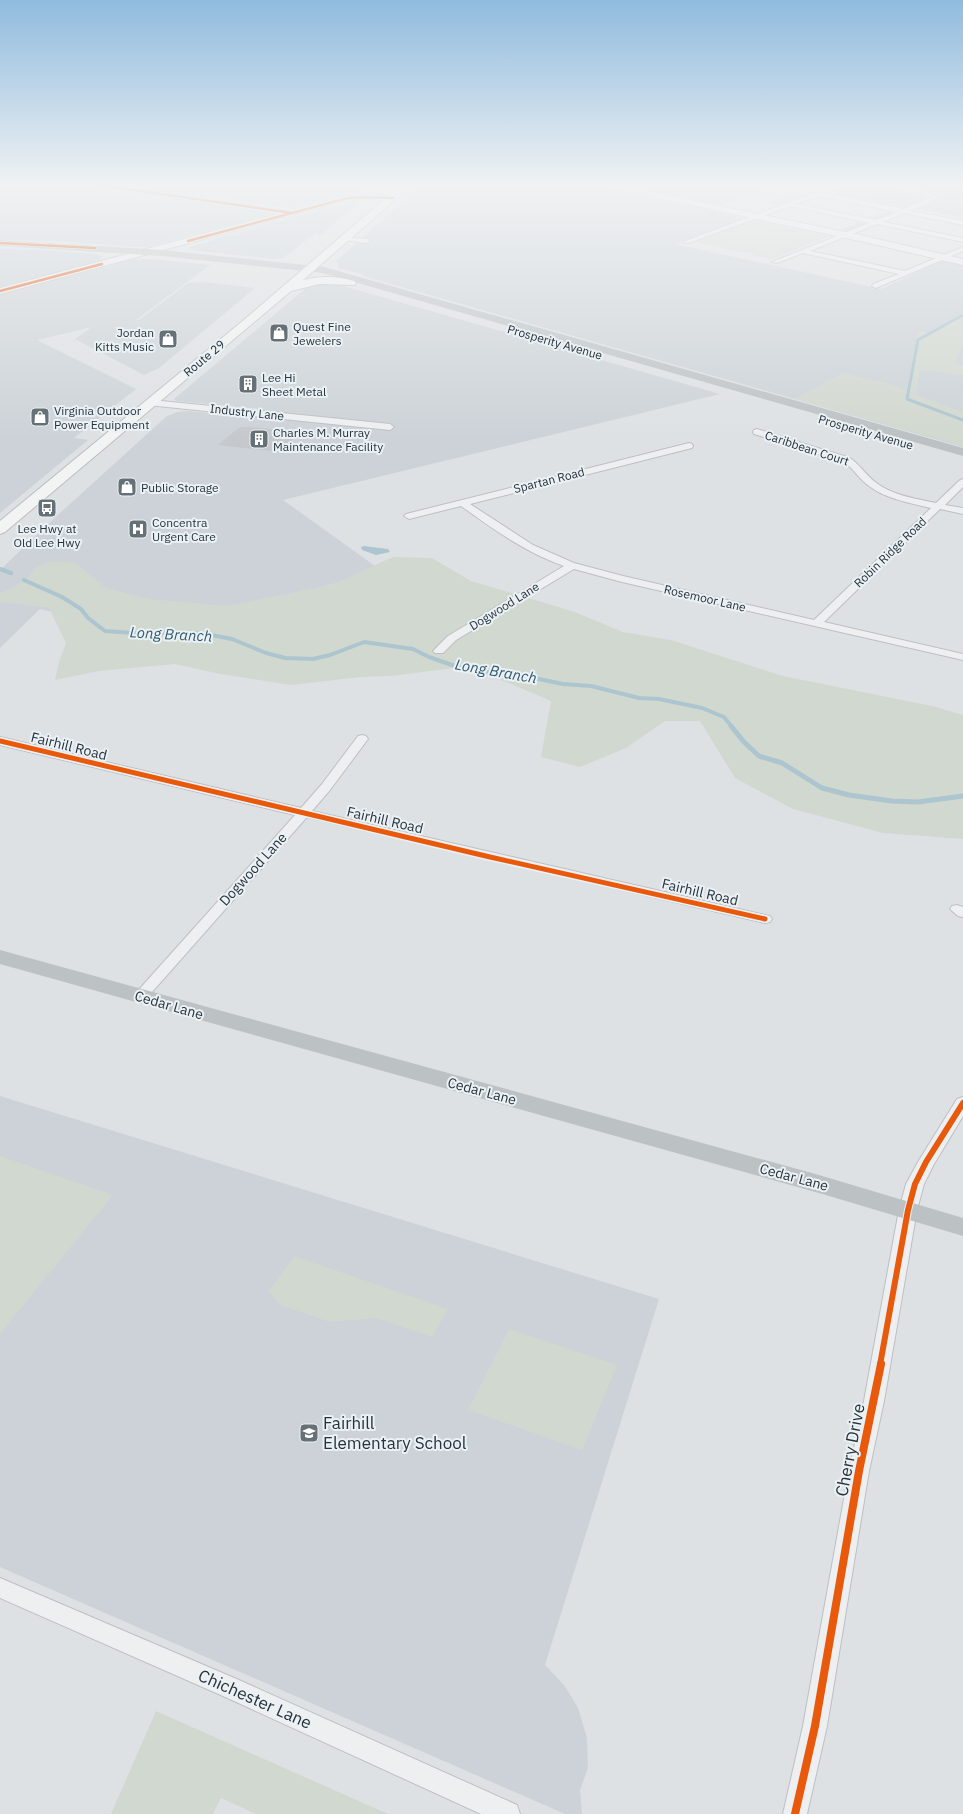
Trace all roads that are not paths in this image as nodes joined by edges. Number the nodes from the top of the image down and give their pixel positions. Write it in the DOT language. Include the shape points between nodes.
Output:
graph roads {
  1 [pos="80,270"];
  2 [pos="304,270"];
  3 [pos="308,270"];
  4 [pos="889,270"];
  5 [pos="913,270"];
  6 [pos="905,273"];
  7 [pos="350,283"];
  8 [pos="876,286"];
  9 [pos="0,290"];
  10 [pos="280,294"];
  11 [pos="151,403"];
  12 [pos="390,427"];
  13 [pos="757,432"];
  14 [pos="689,446"];
  15 [pos="963,452"];
  16 [pos="963,460"];
  17 [pos="963,482"];
  18 [pos="462,502"];
  19 [pos="940,506"];
  20 [pos="963,511"];
  21 [pos="409,516"];
  22 [pos="0,529"];
  23 [pos="572,566"];
  24 [pos="817,623"];
  25 [pos="439,651"];
  26 [pos="963,657"];
  27 [pos="362,739"];
  28 [pos="0,741"];
  29 [pos="303,813"];
  30 [pos="765,919"];
  31 [pos="0,957"];
  32 [pos="140,997"];
  33 [pos="963,1103"];
  34 [pos="908,1210"];
  35 [pos="963,1227"];
  36 [pos="0,1588"];
  37 [pos="508,1814"];
  38 [pos="795,1814"];
  1 -- 9 [label="street"];
  2 -- 3 [label="main road, Prosperity Avenue"];
  3 -- 7 [label="main road, Prosperity Avenue"];
  3 -- 10 [label="main road, Route 29"];
  3 -- 15 [label="main road, Prosperity Avenue" via="334,272"];
  4 -- 6 [label="street"];
  5 -- 6 [label="street"];
  6 -- 8 [label="street"];
  7 -- 10 [label="main road" via="315,280"];
  7 -- 16 [label="main road, Prosperity Avenue"];
  10 -- 11 [label="main road, Route 29"];
  11 -- 12 [label="street, Industry Lane"];
  11 -- 22 [label="main road, Route 29"];
  13 -- 19 [label="street, Caribbean Court" via="846,460 855,464 872,484 882,490"];
  14 -- 18 [label="street, Spartan Road"];
  17 -- 19 [label="street, Robin Ridge Road"];
  18 -- 21 [label="street, Spartan Road"];
  18 -- 23 [label="street, Rosemoor Lane" via="517,540"];
  19 -- 20 [label="street, Caribbean Court"];
  19 -- 24 [label="street, Robin Ridge Road"];
  23 -- 24 [label="street, Rosemoor Lane"];
  23 -- 25 [label="street, Dogwood Lane" via="459,634"];
  24 -- 26 [label="street, Rosemoor Lane"];
  27 -- 29 [label="street, Dogwood Lane"];
  28 -- 29 [label="street, Fairhill Road"];
  29 -- 30 [label="street, Fairhill Road"];
  29 -- 32 [label="street, Dogwood Lane"];
  31 -- 32 [label="main road, Cedar Lane"];
  32 -- 34 [label="main road, Cedar Lane"];
  33 -- 34 [label="street, Cherry Drive" via="926,1162 915,1184"];
  34 -- 35 [label="main road, Cedar Lane"];
  34 -- 38 [label="street, Cherry Drive" via="815,1726"];
  36 -- 37 [label="street, Chichester Lane" via="230,1688"];
}
